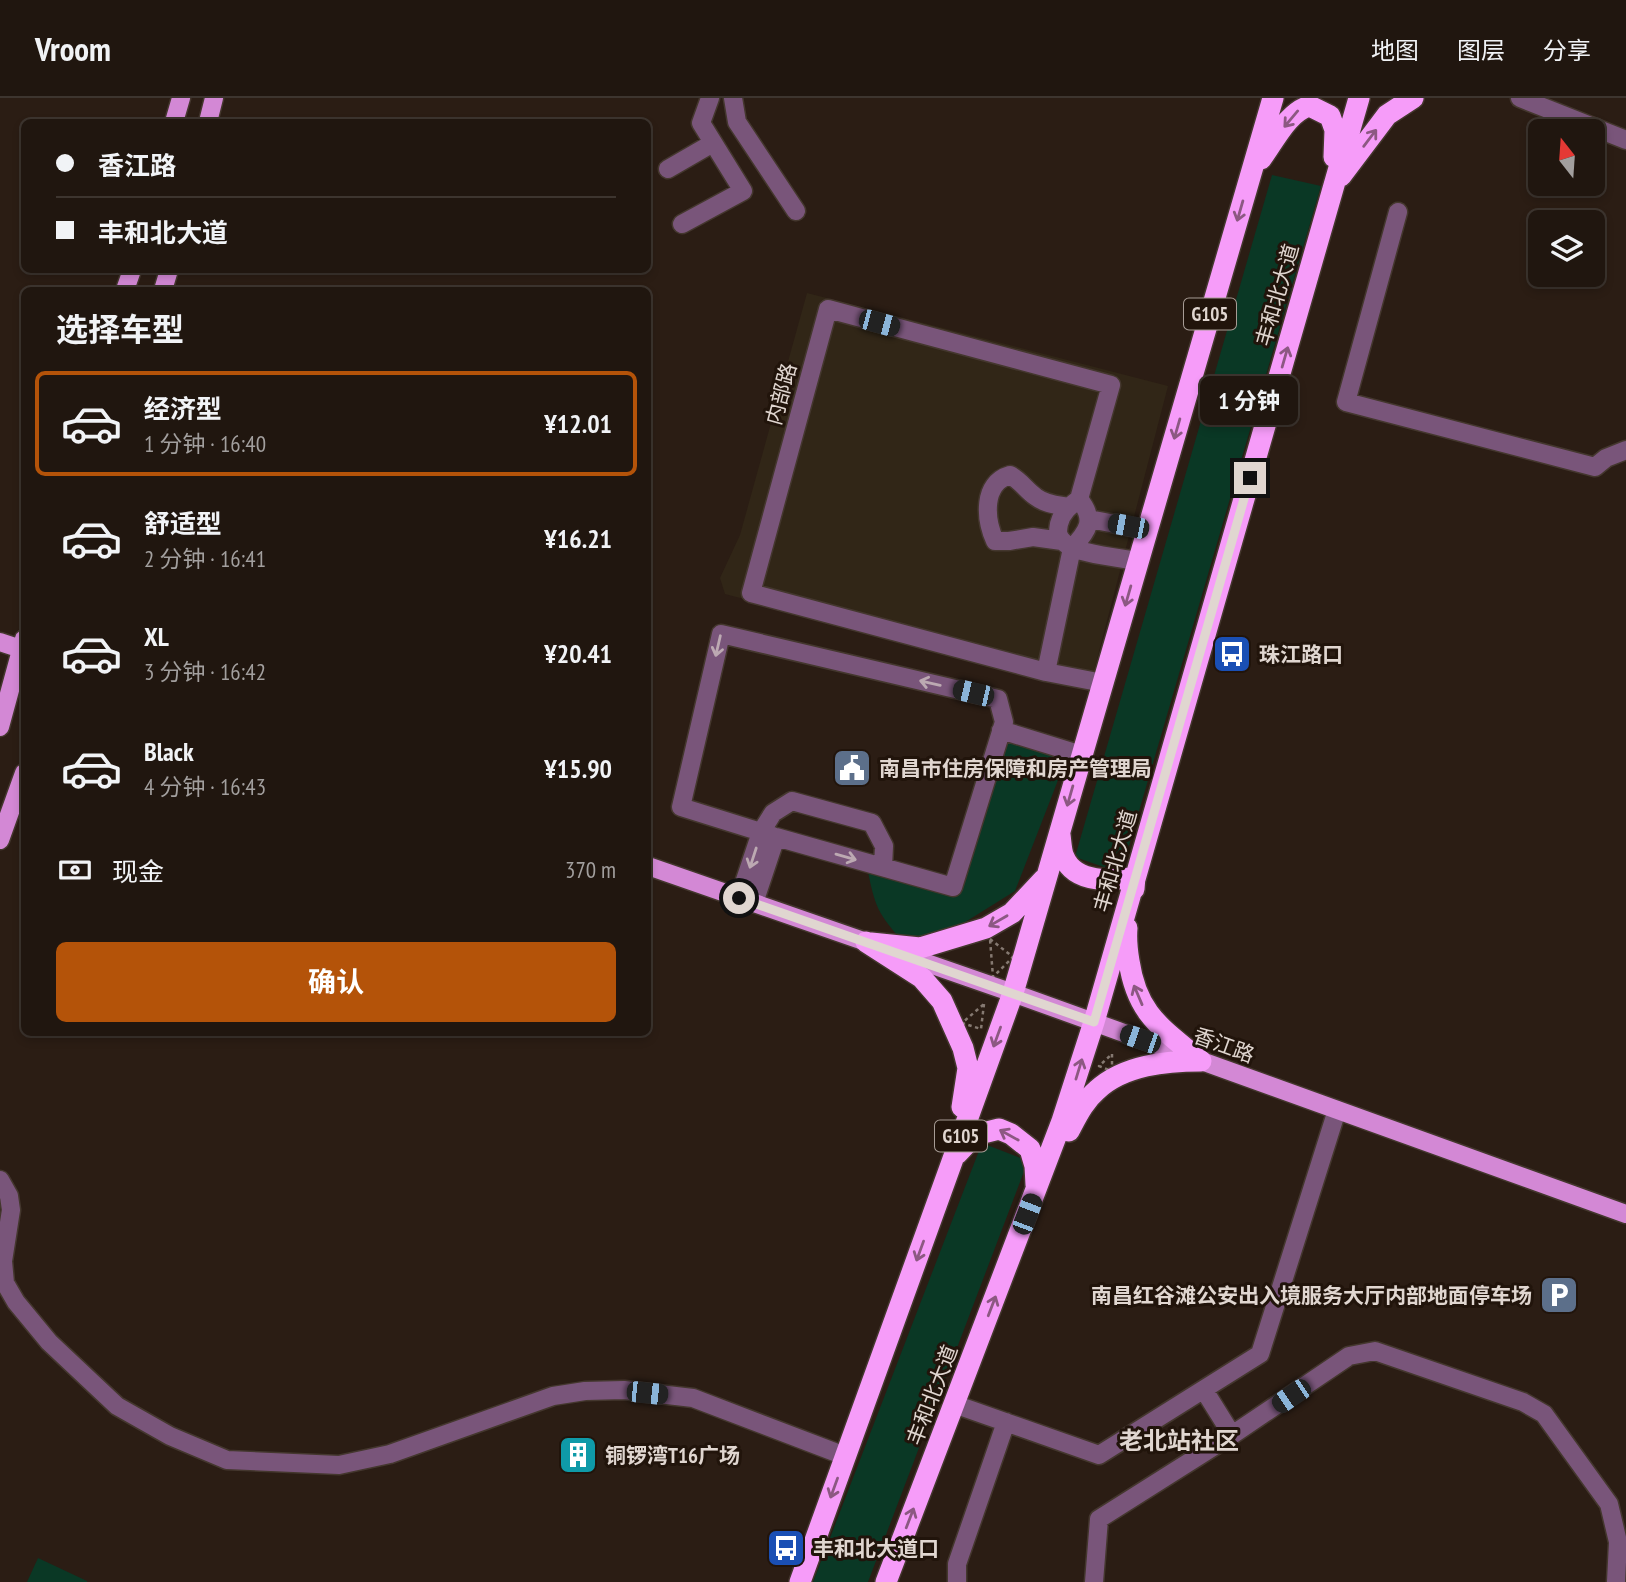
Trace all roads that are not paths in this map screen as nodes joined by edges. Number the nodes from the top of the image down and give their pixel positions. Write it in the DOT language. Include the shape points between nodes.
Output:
graph roads {
  1 [pos="181,98"];
  2 [pos="214,98"];
  3 [pos="710,98"];
  4 [pos="733,98"];
  5 [pos="1257,98"];
  6 [pos="1273,98"];
  7 [pos="1359,98"];
  8 [pos="1413,98"];
  9 [pos="1520,98"];
  10 [pos="175,119"];
  11 [pos="209,119"];
  12 [pos="1626,140"];
  13 [pos="713,143"];
  14 [pos="668,169"];
  15 [pos="1251,172"];
  16 [pos="1334,186"];
  17 [pos="796,211"];
  18 [pos="1398,212"];
  19 [pos="682,224"];
  20 [pos="1626,450"];
  21 [pos="1074,503"];
  22 [pos="1090,519"];
  23 [pos="1147,530"];
  24 [pos="1067,545"];
  25 [pos="1138,561"];
  26 [pos="0,642"];
  27 [pos="21,646"];
  28 [pos="21,656"];
  29 [pos="1046,672"];
  30 [pos="1103,683"];
  31 [pos="1002,726"];
  32 [pos="0,727"];
  33 [pos="1084,750"];
  34 [pos="21,782"];
  35 [pos="1060,832"];
  36 [pos="768,835"];
  37 [pos="0,840"];
  38 [pos="651,867"];
  39 [pos="883,867"];
  40 [pos="1047,875"];
  41 [pos="1135,877"];
  42 [pos="747,901"];
  43 [pos="866,942"];
  44 [pos="1013,993"];
  45 [pos="1094,1022"];
  46 [pos="1201,1061"];
  47 [pos="1337,1110"];
  48 [pos="954,1157"];
  49 [pos="0,1180"];
  50 [pos="1036,1191"];
  51 [pos="1626,1213"];
  52 [pos="1204,1390"];
  53 [pos="954,1404"];
  54 [pos="1006,1422"];
  55 [pos="1232,1436"];
  56 [pos="845,1457"];
  57 [pos="800,1582"];
  58 [pos="886,1582"];
  59 [pos="957,1582"];
  60 [pos="1094,1582"];
  61 [pos="1616,1582"];
  1 -- 10 [label="main road"];
  2 -- 11 [label="main road"];
  3 -- 13 [label="street" via="701,123"];
  4 -- 17 [label="street" via="737,122"];
  5 -- 15 [label="highway"];
  6 -- 15 [label="highway, G105"];
  7 -- 16 [label="highway, 丰和北大道"];
  16 -- 8 [label="highway, one-way" via="1387,115"];
  9 -- 12 [label="street"];
  13 -- 14 [label="street"];
  13 -- 19 [label="street" via="743,191"];
  16 -- 15 [label="highway, one-way" via="1335,130 1330,116 1310,106 1300,108 1291,118"];
  15 -- 23 [label="highway, G105, one-way"];
  41 -- 16 [label="highway, 丰和北大道, one-way"];
  18 -- 20 [label="street" via="1346,402 1595,467"];
  21 -- 22 [label="street" via="1086,508"];
  21 -- 24 [label="street" via="1060,519 1058,533"];
  21 -- 24 [label="street" via="1053,505 1010,475 996,483 990,496 988,522 995,541 1033,537"];
  21 -- 29 [label="street, 内部路" via="1111,385 828,309 751,593"];
  22 -- 23 [label="street"];
  22 -- 24 [label="street" via="1086,534"];
  23 -- 25 [label="highway, G105"];
  24 -- 25 [label="street"];
  24 -- 29 [label="street"];
  25 -- 30 [label="highway, G105, one-way"];
  26 -- 27 [label="main road"];
  28 -- 32 [label="main road"];
  29 -- 30 [label="street, 内部路"];
  30 -- 33 [label="highway, G105"];
  31 -- 33 [label="street"];
  31 -- 36 [label="street, one-way" via="998,699 721,634 681,807"];
  31 -- 39 [label="street" via="953,887"];
  33 -- 35 [label="highway, G105, one-way"];
  34 -- 37 [label="main road"];
  35 -- 40 [label="highway, G105"];
  35 -- 41 [label="highway" via="1064,858 1074,869 1110,881"];
  36 -- 39 [label="street, one-way"];
  36 -- 39 [label="street" via="773,813 792,801 872,823 884,846"];
  36 -- 42 [label="street"];
  38 -- 42 [label="main road, 香江路"];
  40 -- 43 [label="highway, one-way" via="1012,913 986,928 920,948"];
  40 -- 44 [label="highway, G105"];
  41 -- 45 [label="highway, 丰和北大道"];
  46 -- 41 [label="highway, one-way" via="1151,1019 1137,996 1126,939"];
  42 -- 43 [label="main road, 香江路"];
  43 -- 44 [label="main road, 香江路"];
  43 -- 48 [label="highway" via="922,978 942,1001 963,1048 968,1068"];
  44 -- 45 [label="main road, 香江路"];
  44 -- 48 [label="highway, G105, one-way"];
  45 -- 46 [label="main road, 香江路"];
  50 -- 45 [label="highway, 丰和北大道, one-way"];
  46 -- 47 [label="main road, 香江路"];
  46 -- 50 [label="highway" via="1149,1066 1098,1088 1084,1104"];
  47 -- 51 [label="main road, 香江路"];
  47 -- 52 [label="street" via="1260,1354"];
  50 -- 48 [label="highway, one-way" via="1030,1149 1012,1134 999,1129 975,1135"];
  48 -- 56 [label="highway, G105, one-way"];
  49 -- 56 [label="street" via="11,1210 3,1254 5,1283 16,1302 117,1406 170,1436 227,1460 339,1465 390,1454 553,1396 624,1390 693,1398"];
  53 -- 50 [label="highway, 丰和北大道, one-way"];
  52 -- 54 [label="street" via="1099,1455"];
  52 -- 55 [label="street"];
  53 -- 54 [label="street"];
  58 -- 53 [label="highway, 丰和北大道, one-way"];
  54 -- 59 [label="street" via="957,1564"];
  55 -- 60 [label="street" via="1099,1519"];
  55 -- 61 [label="street" via="1349,1356 1374,1352 1523,1402 1544,1414 1609,1504 1618,1542"];
  56 -- 57 [label="highway, G105, one-way"];
}
